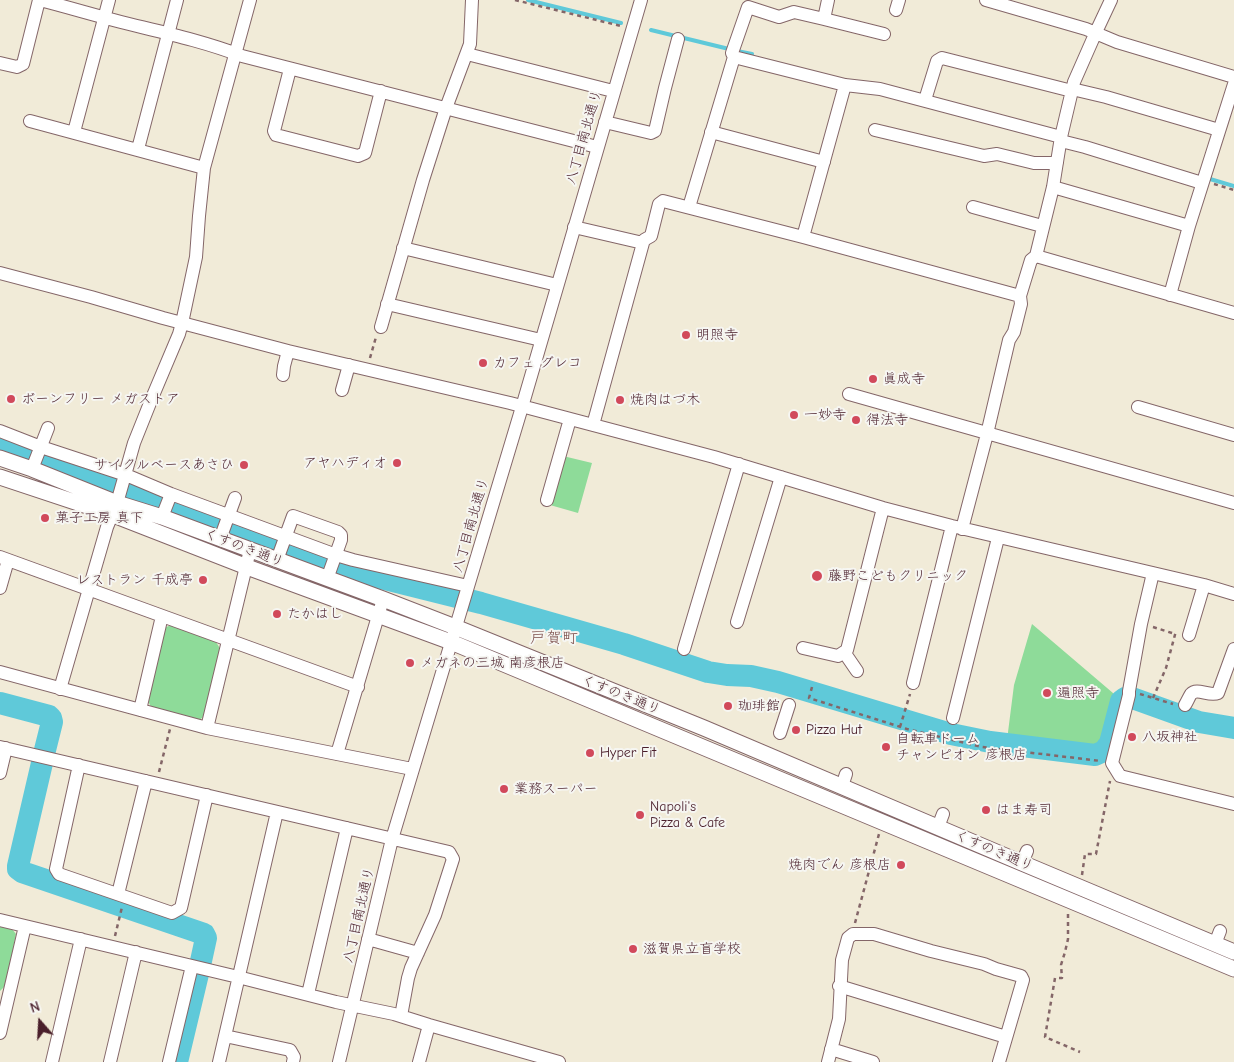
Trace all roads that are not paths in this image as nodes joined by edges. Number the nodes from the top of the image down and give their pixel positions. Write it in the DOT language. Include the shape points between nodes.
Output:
graph roads {
  1 [pos="39,0"];
  2 [pos="109,0"];
  3 [pos="177,0"];
  4 [pos="250,0"];
  5 [pos="472,0"];
  6 [pos="641,0"];
  7 [pos="828,0"];
  8 [pos="986,0"];
  9 [pos="1111,0"];
  10 [pos="104,18"];
  11 [pos="824,19"];
  12 [pos="1096,32"];
  13 [pos="169,34"];
  14 [pos="884,34"];
  15 [pos="678,39"];
  16 [pos="234,54"];
  17 [pos="467,54"];
  18 [pos="734,57"];
  19 [pos="0,63"];
  20 [pos="290,69"];
  21 [pos="1234,77"];
  22 [pos="1234,84"];
  23 [pos="845,85"];
  24 [pos="1072,90"];
  25 [pos="614,91"];
  26 [pos="381,92"];
  27 [pos="925,100"];
  28 [pos="446,108"];
  29 [pos="30,121"];
  30 [pos="605,122"];
  31 [pos="875,130"];
  32 [pos="1219,130"];
  33 [pos="74,132"];
  34 [pos="711,132"];
  35 [pos="1061,139"];
  36 [pos="597,147"];
  37 [pos="138,149"];
  38 [pos="824,162"];
  39 [pos="1057,163"];
  40 [pos="204,168"];
  41 [pos="1203,182"];
  42 [pos="1053,187"];
  43 [pos="689,207"];
  44 [pos="973,207"];
  45 [pos="574,226"];
  46 [pos="1042,226"];
  47 [pos="1189,226"];
  48 [pos="803,237"];
  49 [pos="643,243"];
  50 [pos="403,248"];
  51 [pos="1036,256"];
  52 [pos="0,273"];
  53 [pos="557,285"];
  54 [pos="1170,295"];
  55 [pos="1020,296"];
  56 [pos="387,304"];
  57 [pos="1234,313"];
  58 [pos="182,322"];
  59 [pos="381,327"];
  60 [pos="541,340"];
  61 [pos="288,350"];
  62 [pos="349,365"];
  63 [pos="284,375"];
  64 [pos="342,390"];
  65 [pos="849,394"];
  66 [pos="522,406"];
  67 [pos="1138,407"];
  68 [pos="570,419"];
  69 [pos="593,425"];
  70 [pos="48,428"];
  71 [pos="0,432"];
  72 [pos="988,434"];
  73 [pos="1234,435"];
  74 [pos="37,456"];
  75 [pos="0,458"];
  76 [pos="739,464"];
  77 [pos="0,477"];
  78 [pos="782,477"];
  79 [pos="120,493"];
  80 [pos="235,498"];
  81 [pos="547,500"];
  82 [pos="1234,503"];
  83 [pos="167,504"];
  84 [pos="883,508"];
  85 [pos="225,526"];
  86 [pos="957,528"];
  87 [pos="998,538"];
  88 [pos="282,547"];
  89 [pos="250,550"];
  90 [pos="4,558"];
  91 [pos="332,565"];
  92 [pos="247,566"];
  93 [pos="1153,573"];
  94 [pos="1204,585"];
  95 [pos="0,588"];
  96 [pos="88,588"];
  97 [pos="466,594"];
  98 [pos="1234,594"];
  99 [pos="383,599"];
  100 [pos="379,615"];
  101 [pos="162,616"];
  102 [pos="737,622"];
  103 [pos="453,634"];
  104 [pos="1189,634"];
  105 [pos="229,640"];
  106 [pos="684,648"];
  107 [pos="803,648"];
  108 [pos="1234,649"];
  109 [pos="844,652"];
  110 [pos="857,671"];
  111 [pos="0,672"];
  112 [pos="913,683"];
  113 [pos="358,687"];
  114 [pos="60,689"];
  115 [pos="789,705"];
  116 [pos="1185,705"];
  117 [pos="140,710"];
  118 [pos="953,718"];
  119 [pos="207,728"];
  120 [pos="780,733"];
  121 [pos="3,747"];
  122 [pos="337,754"];
  123 [pos="79,765"];
  124 [pos="412,770"];
  125 [pos="0,773"];
  126 [pos="151,782"];
  127 [pos="207,795"];
  128 [pos="1234,804"];
  129 [pos="277,812"];
  130 [pos="347,828"];
  131 [pos="392,839"];
  132 [pos="118,894"];
  133 [pos="0,920"];
  134 [pos="25,926"];
  135 [pos="80,939"];
  136 [pos="368,939"];
  137 [pos="136,952"];
  138 [pos="1234,952"];
  139 [pos="418,953"];
  140 [pos="192,966"];
  141 [pos="1234,969"];
  142 [pos="238,977"];
  143 [pos="840,986"];
  144 [pos="308,994"];
  145 [pos="4,999"];
  146 [pos="353,1005"];
  147 [pos="401,1016"];
  148 [pos="429,1025"];
  149 [pos="0,1033"];
  150 [pos="225,1036"];
  151 [pos="1006,1037"];
  152 [pos="830,1056"];
  153 [pos="52,1062"];
  154 [pos="110,1062"];
  155 [pos="169,1062"];
  156 [pos="219,1062"];
  157 [pos="293,1062"];
  158 [pos="339,1062"];
  159 [pos="419,1062"];
  160 [pos="559,1062"];
  161 [pos="873,1062"];
  162 [pos="998,1062"];
  1 -- 10 [label="street"];
  1 -- 19 [label="street" via="23,64 17,67"];
  2 -- 10 [label="street"];
  3 -- 13 [label="street"];
  4 -- 16 [label="street"];
  5 -- 17 [label="street"];
  6 -- 25 [label="street, 八丁目南北通り"];
  7 -- 11 [label="street"];
  8 -- 12 [label="street"];
  9 -- 12 [label="street"];
  10 -- 13 [label="street"];
  10 -- 33 [label="street"];
  11 -- 14 [label="street"];
  11 -- 18 [label="street" via="794,12 779,17 748,7 732,53"];
  12 -- 21 [label="street" via="1117,42"];
  12 -- 24 [label="street"];
  13 -- 16 [label="street"];
  13 -- 37 [label="street"];
  15 -- 30 [label="street" via="655,131 651,133"];
  16 -- 20 [label="street"];
  16 -- 40 [label="street"];
  17 -- 25 [label="street"];
  17 -- 28 [label="street"];
  18 -- 23 [label="street"];
  18 -- 34 [label="street"];
  20 -- 26 [label="street"];
  20 -- 26 [label="street" via="274,131 276,135 358,156 365,153"];
  22 -- 32 [label="street"];
  23 -- 27 [label="street" via="880,89"];
  23 -- 38 [label="street"];
  24 -- 27 [label="street" via="942,58 937,61"];
  24 -- 32 [label="street"];
  24 -- 35 [label="street"];
  25 -- 30 [label="street, 八丁目南北通り"];
  26 -- 28 [label="street"];
  27 -- 35 [label="street"];
  28 -- 36 [label="street"];
  28 -- 50 [label="street"];
  29 -- 33 [label="street"];
  30 -- 36 [label="street, 八丁目南北通り"];
  31 -- 39 [label="street" via="984,156 997,154 1034,163"];
  32 -- 41 [label="street"];
  33 -- 37 [label="street"];
  34 -- 38 [label="street"];
  34 -- 43 [label="street"];
  35 -- 39 [label="street"];
  35 -- 41 [label="street"];
  36 -- 45 [label="street, 八丁目南北通り"];
  37 -- 40 [label="street"];
  38 -- 48 [label="street"];
  39 -- 42 [label="street"];
  40 -- 58 [label="street" via="196,257"];
  41 -- 47 [label="street"];
  42 -- 46 [label="street"];
  42 -- 47 [label="street"];
  43 -- 48 [label="street"];
  43 -- 49 [label="street" via="664,201 659,204 651,236"];
  44 -- 46 [label="street"];
  45 -- 49 [label="street"];
  45 -- 53 [label="street, 八丁目南北通り"];
  46 -- 51 [label="street"];
  47 -- 54 [label="street"];
  48 -- 55 [label="street"];
  49 -- 69 [label="street"];
  50 -- 53 [label="street"];
  50 -- 56 [label="street"];
  51 -- 54 [label="street"];
  51 -- 55 [label="street" via="1031,260"];
  52 -- 58 [label="street"];
  53 -- 60 [label="street, 八丁目南北通り"];
  54 -- 57 [label="street"];
  55 -- 72 [label="street" via="1021,304 1009,340"];
  56 -- 59 [label="street"];
  56 -- 60 [label="street"];
  58 -- 61 [label="street"];
  58 -- 79 [label="street" via="134,443"];
  60 -- 66 [label="street, 八丁目南北通り"];
  61 -- 62 [label="street"];
  61 -- 63 [label="street"];
  62 -- 64 [label="street"];
  62 -- 66 [label="street"];
  65 -- 72 [label="street"];
  66 -- 68 [label="street"];
  66 -- 97 [label="street, 八丁目南北通り"];
  67 -- 73 [label="street"];
  68 -- 69 [label="street"];
  68 -- 81 [label="street"];
  69 -- 76 [label="street"];
  70 -- 74 [label="street"];
  71 -- 74 [label="street"];
  72 -- 82 [label="street"];
  72 -- 86 [label="street"];
  74 -- 75 [label="main road, くすのき通り"];
  74 -- 79 [label="main road, くすのき通り"];
  74 -- 79 [label="street"];
  76 -- 78 [label="street"];
  76 -- 106 [label="street"];
  77 -- 79 [label="main road, くすのき通り"];
  78 -- 84 [label="street"];
  78 -- 102 [label="street"];
  79 -- 83 [label="main road, くすのき通り"];
  79 -- 83 [label="street"];
  79 -- 92 [label="main road, くすのき通り"];
  79 -- 96 [label="street"];
  80 -- 85 [label="street"];
  83 -- 85 [label="main road, くすのき通り"];
  83 -- 85 [label="street"];
  84 -- 86 [label="street"];
  84 -- 109 [label="street"];
  85 -- 88 [label="street"];
  85 -- 89 [label="main road, くすのき通り"];
  86 -- 87 [label="street"];
  86 -- 112 [label="street"];
  87 -- 93 [label="street"];
  87 -- 118 [label="street"];
  88 -- 89 [label="main road, くすのき通り"];
  88 -- 91 [label="main road, くすのき通り"];
  88 -- 91 [label="street"];
  88 -- 91 [label="street" via="293,516 308,521 341,535"];
  89 -- 92 [label="street"];
  90 -- 95 [label="street"];
  90 -- 96 [label="street"];
  91 -- 97 [label="street" via="353,560"];
  91 -- 99 [label="main road, くすのき通り"];
  92 -- 100 [label="main road, くすのき通り"];
  92 -- 105 [label="street"];
  93 -- 94 [label="street"];
  93 -- 128 [label="street" via="1115,767 1120,776"];
  94 -- 98 [label="street"];
  94 -- 104 [label="street"];
  96 -- 101 [label="street"];
  96 -- 114 [label="street"];
  97 -- 103 [label="street, 八丁目南北通り"];
  99 -- 100 [label="street"];
  99 -- 103 [label="main road, くすのき通り"];
  100 -- 103 [label="main road, くすのき通り"];
  100 -- 113 [label="street"];
  101 -- 105 [label="street"];
  101 -- 117 [label="street"];
  103 -- 124 [label="street, 八丁目南北通り"];
  103 -- 138 [label="main road, くすのき通り" via="706,723 1217,937"];
  103 -- 141 [label="main road, くすのき通り"];
  105 -- 113 [label="street"];
  105 -- 119 [label="street"];
  107 -- 109 [label="street" via="838,656"];
  108 -- 116 [label="street" via="1218,693 1192,692"];
  109 -- 110 [label="street"];
  111 -- 114 [label="street"];
  113 -- 122 [label="street"];
  114 -- 117 [label="street"];
  115 -- 120 [label="street"];
  117 -- 119 [label="street"];
  119 -- 122 [label="street"];
  121 -- 123 [label="street"];
  121 -- 125 [label="street"];
  122 -- 124 [label="street"];
  123 -- 126 [label="street"];
  123 -- 132 [label="street" via="56,869 59,874"];
  124 -- 131 [label="street, 八丁目南北通り"];
  126 -- 127 [label="street"];
  126 -- 132 [label="street"];
  127 -- 129 [label="street"];
  127 -- 132 [label="street" via="180,908 172,913"];
  129 -- 130 [label="street"];
  129 -- 142 [label="street"];
  130 -- 131 [label="street"];
  130 -- 144 [label="street"];
  131 -- 136 [label="street, 八丁目南北通り"];
  131 -- 139 [label="street" via="449,852 453,859 435,915"];
  133 -- 134 [label="street"];
  134 -- 135 [label="street"];
  134 -- 145 [label="street"];
  135 -- 137 [label="street"];
  135 -- 153 [label="street"];
  136 -- 139 [label="street"];
  136 -- 146 [label="street, 八丁目南北通り"];
  137 -- 140 [label="street"];
  137 -- 154 [label="street"];
  139 -- 147 [label="street" via="408,978"];
  140 -- 142 [label="street"];
  140 -- 155 [label="street"];
  142 -- 144 [label="street"];
  142 -- 150 [label="street"];
  143 -- 151 [label="street"];
  143 -- 151 [label="street" via="842,960 848,938 853,934 874,934 984,964 1021,976 1023,980"];
  143 -- 152 [label="street" via="838,1020"];
  144 -- 146 [label="street"];
  145 -- 149 [label="street"];
  146 -- 147 [label="street"];
  146 -- 158 [label="street, 八丁目南北通り"];
  147 -- 148 [label="street"];
  148 -- 159 [label="street"];
  148 -- 160 [label="street"];
  150 -- 156 [label="street"];
  150 -- 157 [label="street" via="290,1050"];
  151 -- 162 [label="street"];
  152 -- 161 [label="street"];
}
